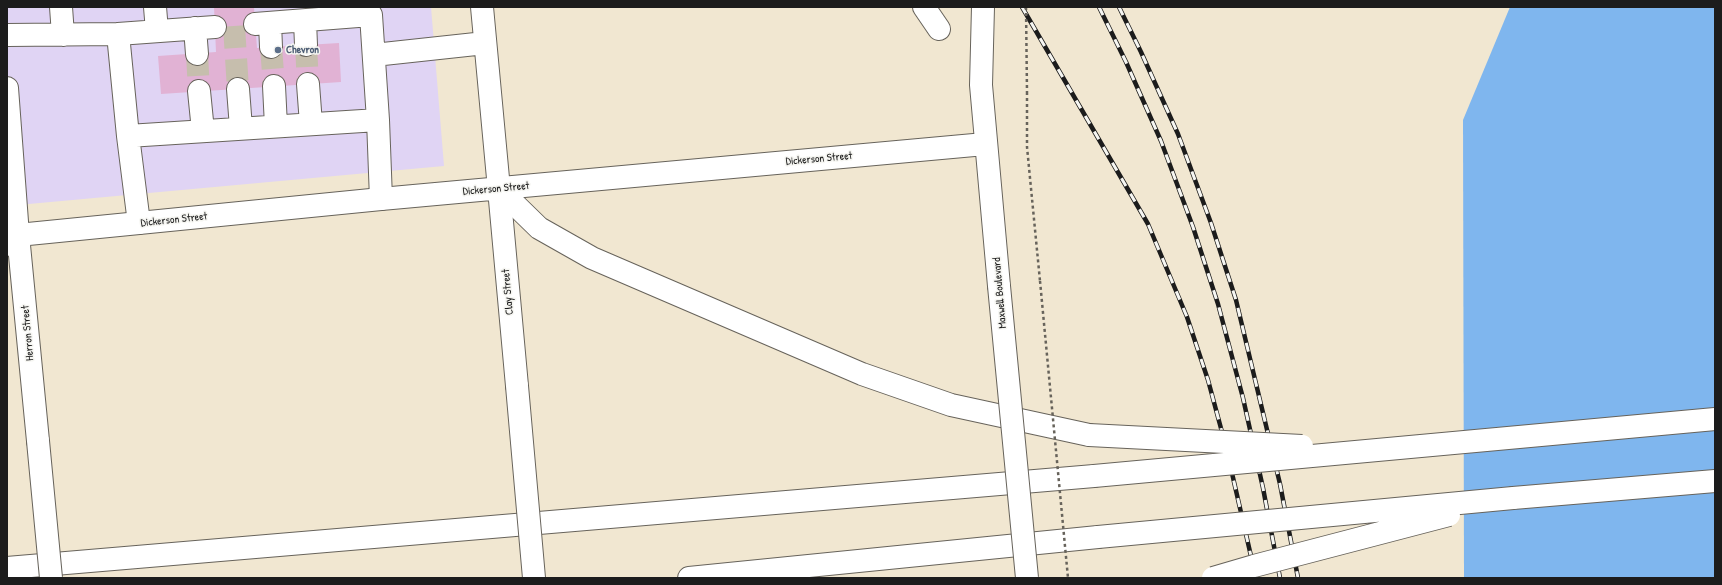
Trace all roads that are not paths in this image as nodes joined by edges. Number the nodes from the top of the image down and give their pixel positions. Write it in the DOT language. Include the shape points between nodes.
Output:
graph roads {
  1 [pos="61,7"];
  2 [pos="155,7"];
  3 [pos="482,7"];
  4 [pos="924,7"];
  5 [pos="984,11"];
  6 [pos="305,21"];
  7 [pos="939,29"];
  8 [pos="157,31"];
  9 [pos="118,34"];
  10 [pos="7,35"];
  11 [pos="63,35"];
  12 [pos="485,43"];
  13 [pos="306,45"];
  14 [pos="271,47"];
  15 [pos="197,54"];
  16 [pos="374,55"];
  17 [pos="308,84"];
  18 [pos="274,86"];
  19 [pos="7,88"];
  20 [pos="238,89"];
  21 [pos="199,91"];
  22 [pos="378,120"];
  23 [pos="311,124"];
  24 [pos="276,126"];
  25 [pos="241,128"];
  26 [pos="202,131"];
  27 [pos="128,136"];
  28 [pos="985,144"];
  29 [pos="499,189"];
  30 [pos="382,199"];
  31 [pos="139,223"];
  32 [pos="11,238"];
  33 [pos="1715,419"];
  34 [pos="1381,450"];
  35 [pos="1715,481"];
  36 [pos="1513,498"];
  37 [pos="7,568"];
  38 [pos="51,578"];
  39 [pos="534,578"];
  40 [pos="689,578"];
  41 [pos="1027,578"];
  42 [pos="1213,578"];
  1 -- 11 [label="main road"];
  2 -- 8 [label="main road"];
  3 -- 12 [label="main road, Clay Street"];
  4 -- 7 [label="main road"];
  5 -- 28 [label="main road, Maxwell Boulevard" via="981,85"];
  6 -- 13 [label="main road"];
  6 -- 14 [label="main road" via="262,24"];
  6 -- 16 [label="main road" via="371,15"];
  8 -- 9 [label="main road"];
  8 -- 15 [label="main road" via="205,27"];
  9 -- 11 [label="main road"];
  9 -- 27 [label="main road"];
  10 -- 11 [label="main road"];
  12 -- 16 [label="main road"];
  12 -- 29 [label="main road, Clay Street"];
  16 -- 22 [label="main road"];
  17 -- 23 [label="main road"];
  18 -- 24 [label="main road"];
  19 -- 32 [label="main road, Herron Street"];
  20 -- 25 [label="main road"];
  21 -- 26 [label="main road"];
  22 -- 23 [label="main road"];
  22 -- 30 [label="main road"];
  23 -- 24 [label="main road"];
  24 -- 25 [label="main road"];
  25 -- 26 [label="main road"];
  26 -- 27 [label="main road"];
  27 -- 31 [label="main road"];
  28 -- 29 [label="main road, Dickerson Street"];
  28 -- 41 [label="main road, Maxwell Boulevard, bridge"];
  29 -- 30 [label="main road, Dickerson Street"];
  29 -- 34 [label="main road, bridge" via="539,228 592,258 862,374 951,405 1089,435"];
  29 -- 39 [label="main road, Clay Street, bridge"];
  30 -- 31 [label="main road, Dickerson Street"];
  31 -- 32 [label="main road, Dickerson Street"];
  32 -- 38 [label="main road, Herron Street, bridge" via="38,441"];
  33 -- 34 [label="main road, bridge"];
  34 -- 37 [label="main road, bridge"];
  35 -- 36 [label="main road"];
  36 -- 40 [label="main road, bridge"];
  36 -- 42 [label="main road, bridge"];
}
